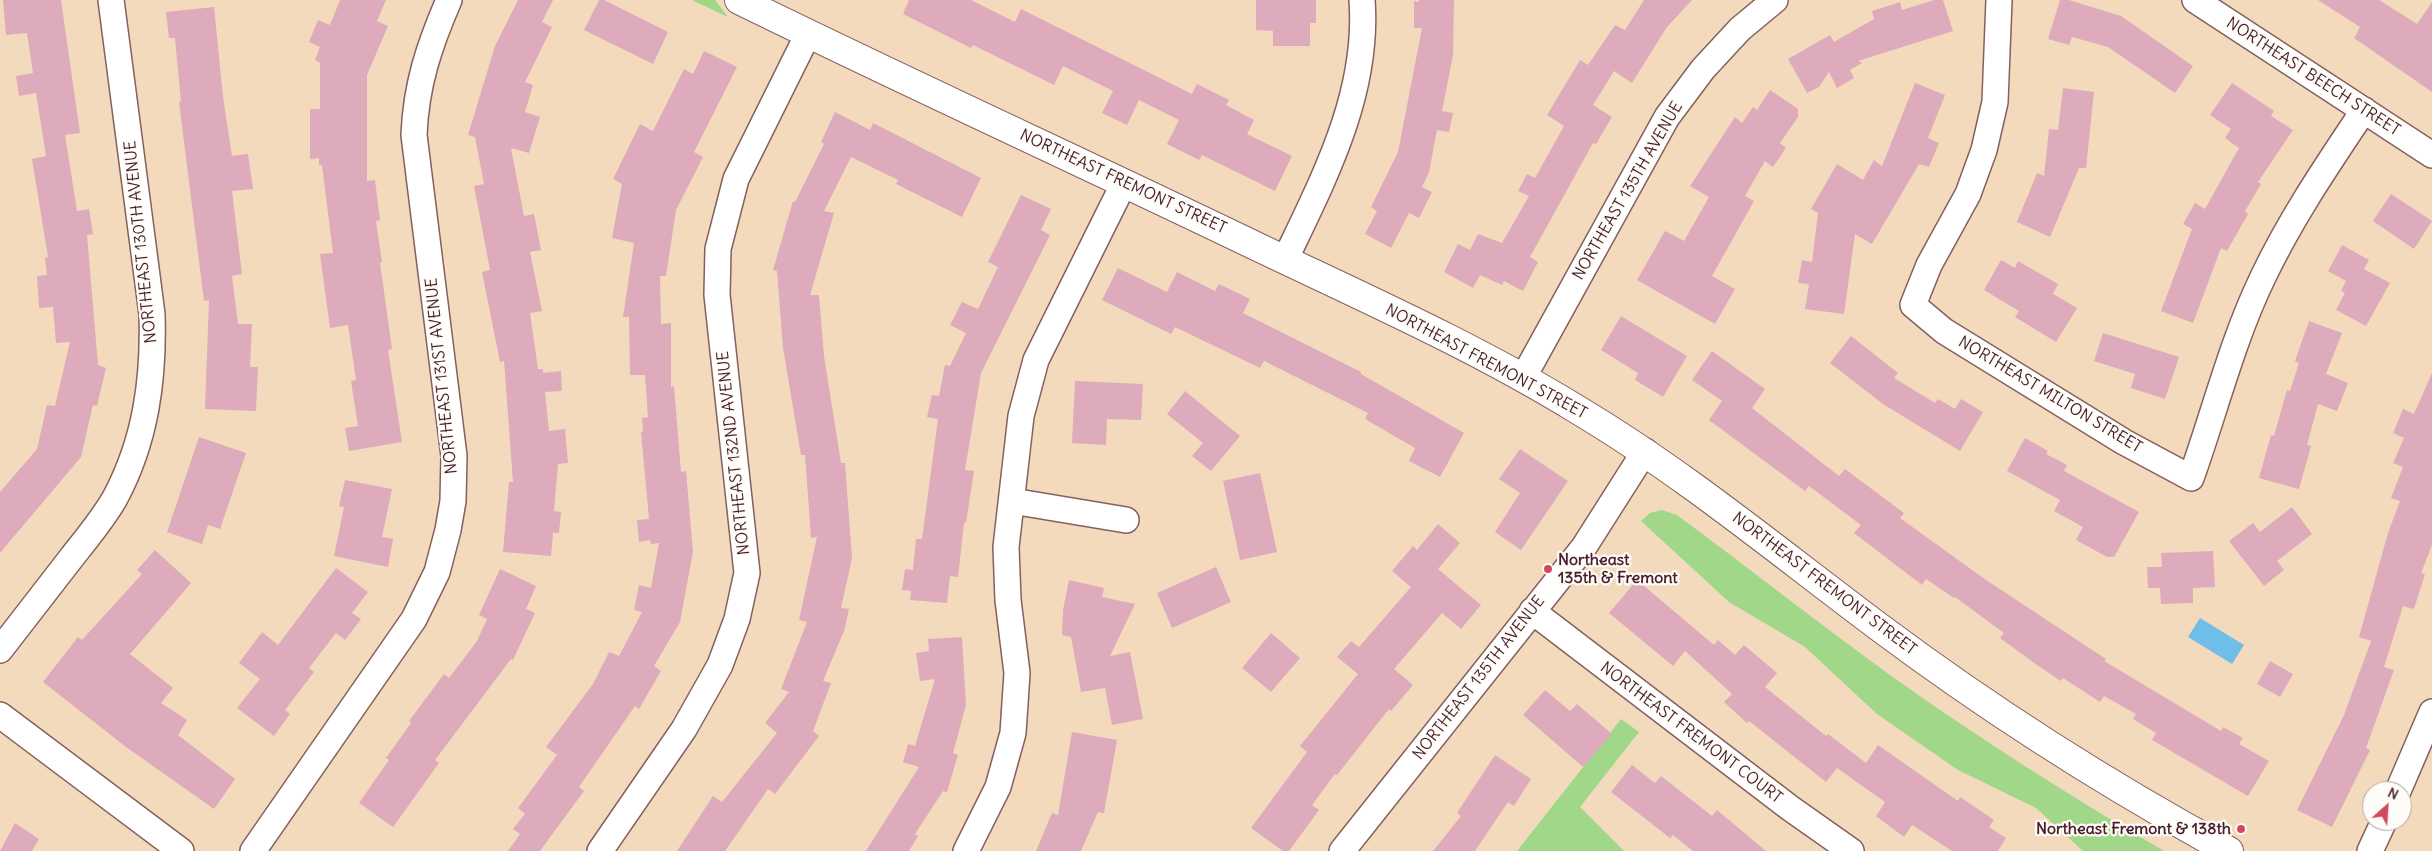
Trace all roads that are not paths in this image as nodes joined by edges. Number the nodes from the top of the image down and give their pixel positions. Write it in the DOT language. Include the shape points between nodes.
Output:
graph roads {
  1 [pos="111,0"];
  2 [pos="449,0"];
  3 [pos="739,0"];
  4 [pos="1362,0"];
  5 [pos="1775,0"];
  6 [pos="1999,0"];
  7 [pos="2195,0"];
  8 [pos="808,34"];
  9 [pos="2364,110"];
  10 [pos="2432,155"];
  11 [pos="1124,182"];
  12 [pos="1285,260"];
  13 [pos="1523,378"];
  14 [pos="1645,451"];
  15 [pos="1012,501"];
  16 [pos="1126,520"];
  17 [pos="1532,611"];
  18 [pos="0,650"];
  19 [pos="2432,712"];
  20 [pos="0,715"];
  21 [pos="2402,781"];
  22 [pos="2379,831"];
  23 [pos="181,851"];
  24 [pos="254,851"];
  25 [pos="600,851"];
  26 [pos="966,851"];
  27 [pos="1342,851"];
  28 [pos="1852,851"];
  29 [pos="2229,851"];
  30 [pos="2370,851"];
  1 -- 18 [label="street, NORTHEAST 130TH AVENUE" via="152,314 153,358 148,402 129,468 114,499"];
  2 -- 24 [label="street, NORTHEAST 131ST AVENUE" via="421,73 415,102 414,135 454,456 448,530 437,572 414,619"];
  3 -- 8 [label="street, NORTHEAST FREMONT STREET"];
  4 -- 12 [label="street" via="1360,51 1345,123 1336,151"];
  5 -- 13 [label="street, NORTHEAST 135TH AVENUE" via="1740,29 1702,69 1667,117"];
  6 -- 9 [label="street, NORTHEAST MILTON STREET" via="1995,102 1984,150 1968,194 1929,264 1913,305 1952,336 2124,442 2191,478 2238,336 2262,278 2283,237"];
  7 -- 9 [label="street, NORTHEAST BEECH STREET"];
  8 -- 11 [label="street, NORTHEAST FREMONT STREET"];
  8 -- 25 [label="street, NORTHEAST 132ND AVENUE" via="736,180 718,249 717,295 747,573 737,620 720,665 684,729"];
  9 -- 10 [label="street, NORTHEAST BEECH STREET"];
  11 -- 12 [label="street, NORTHEAST FREMONT STREET"];
  11 -- 15 [label="street" via="1036,360 1020,416"];
  12 -- 13 [label="street, NORTHEAST FREMONT STREET" via="1397,312"];
  13 -- 14 [label="street, NORTHEAST FREMONT STREET"];
  14 -- 17 [label="street, NORTHEAST 135TH AVENUE" via="1584,547"];
  14 -- 29 [label="street, NORTHEAST FREMONT STREET" via="1882,629 1988,703 2165,816"];
  15 -- 16 [label="street"];
  15 -- 26 [label="street" via="1006,547 1008,600 1017,673 1014,733 998,787"];
  17 -- 27 [label="street, NORTHEAST 135TH AVENUE"];
  17 -- 28 [label="street, NORTHEAST FREMONT COURT" via="1767,791"];
  19 -- 21 [label="street"];
  20 -- 23 [label="street"];
  22 -- 30 [label="street"];
}
